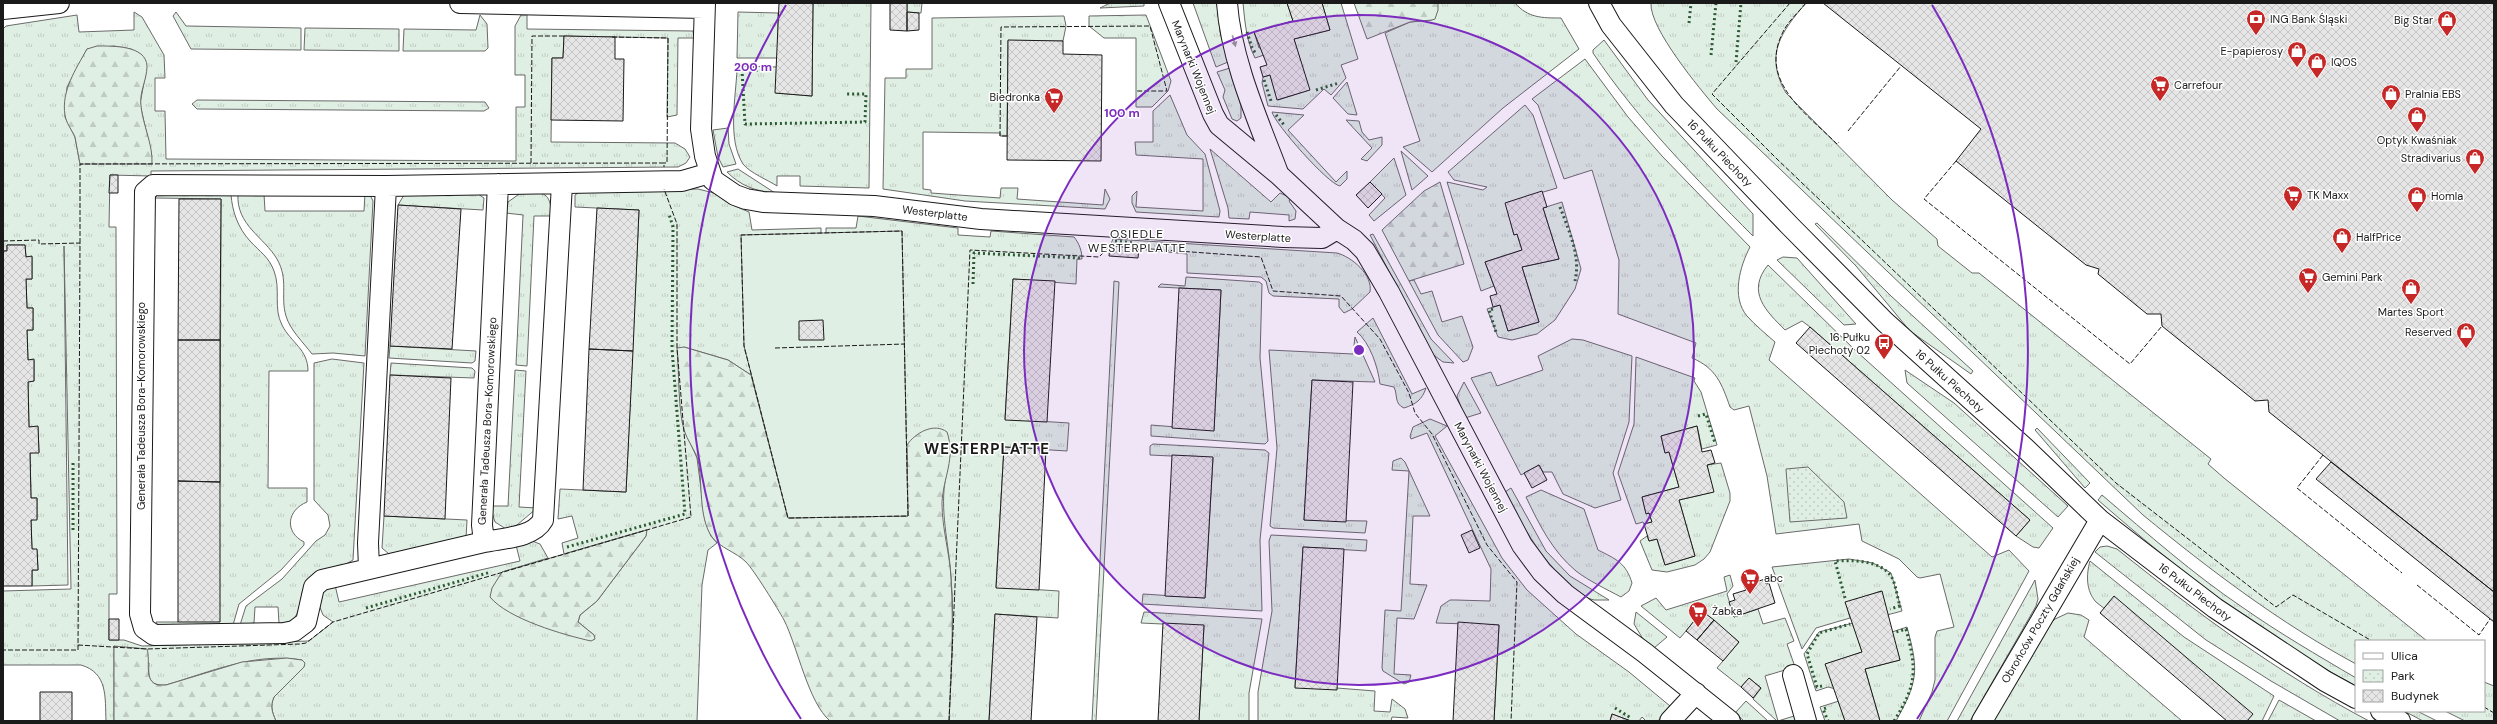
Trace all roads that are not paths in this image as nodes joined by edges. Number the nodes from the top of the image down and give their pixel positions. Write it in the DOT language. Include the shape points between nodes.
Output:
graph roads {
  1 [pos="58,3"];
  2 [pos="460,3"];
  3 [pos="1169,3"];
  4 [pos="1227,3"];
  5 [pos="1600,3"];
  6 [pos="705,6"];
  7 [pos="3,9"];
  8 [pos="710,173"];
  9 [pos="1278,174"];
  10 [pos="498,184"];
  11 [pos="562,184"];
  12 [pos="386,186"];
  13 [pos="1337,229"];
  14 [pos="2100,520"];
  15 [pos="484,542"];
  16 [pos="369,568"];
  17 [pos="1793,675"];
  18 [pos="1696,693"];
  19 [pos="2355,697"];
  20 [pos="2383,712"];
  21 [pos="1670,721"];
  22 [pos="1730,721"];
  23 [pos="1806,721"];
  24 [pos="1982,721"];
  25 [pos="2400,721"];
  1 -- 7 [label="street"];
  2 -- 6 [label="street"];
  3 -- 9 [label="street, Marynarki Wojennej" via="1219,125"];
  4 -- 9 [label="street, Marynarki Wojennej, one-way" via="1236,48 1254,109"];
  5 -- 14 [label="street, 16 Pułku Piechoty" via="1611,25 1674,105 1790,226 1885,322 2026,449"];
  6 -- 8 [label="street, Westerplatte" via="701,129"];
  8 -- 11 [label="street" via="682,181"];
  8 -- 13 [label="street, Westerplatte" via="721,187 735,195 763,202 874,206 981,219 1303,238 1322,238"];
  9 -- 13 [label="street, Marynarki Wojennej"];
  10 -- 11 [label="street"];
  10 -- 12 [label="street"];
  10 -- 15 [label="street, Generała Tadeusza Bora-Komorowskiego" via="482,525"];
  11 -- 15 [label="street, Generała Tadeusza Bora-Komorowskiego" via="543,520 539,528 529,533"];
  12 -- 16 [label="street" via="368,543"];
  12 -- 16 [label="street, Generała Tadeusza Bora-Komorowskiego" via="164,185 148,187 143,197 140,614 144,628 154,635 294,631 306,622 309,616 314,587 329,577"];
  13 -- 18 [label="street, Marynarki Wojennej" via="1354,240 1372,264 1522,545 1542,572 1565,594"];
  14 -- 19 [label="street, 16 Pułku Piechoty" via="2215,608 2325,681"];
  14 -- 24 [label="street, Obrońców Poczty Gdańskiej"];
  15 -- 16 [label="street"];
  17 -- 23 [label="street"];
  18 -- 21 [label="street"];
  18 -- 22 [label="street, Marynarki Wojennej"];
  20 -- 25 [label="street"];
}
